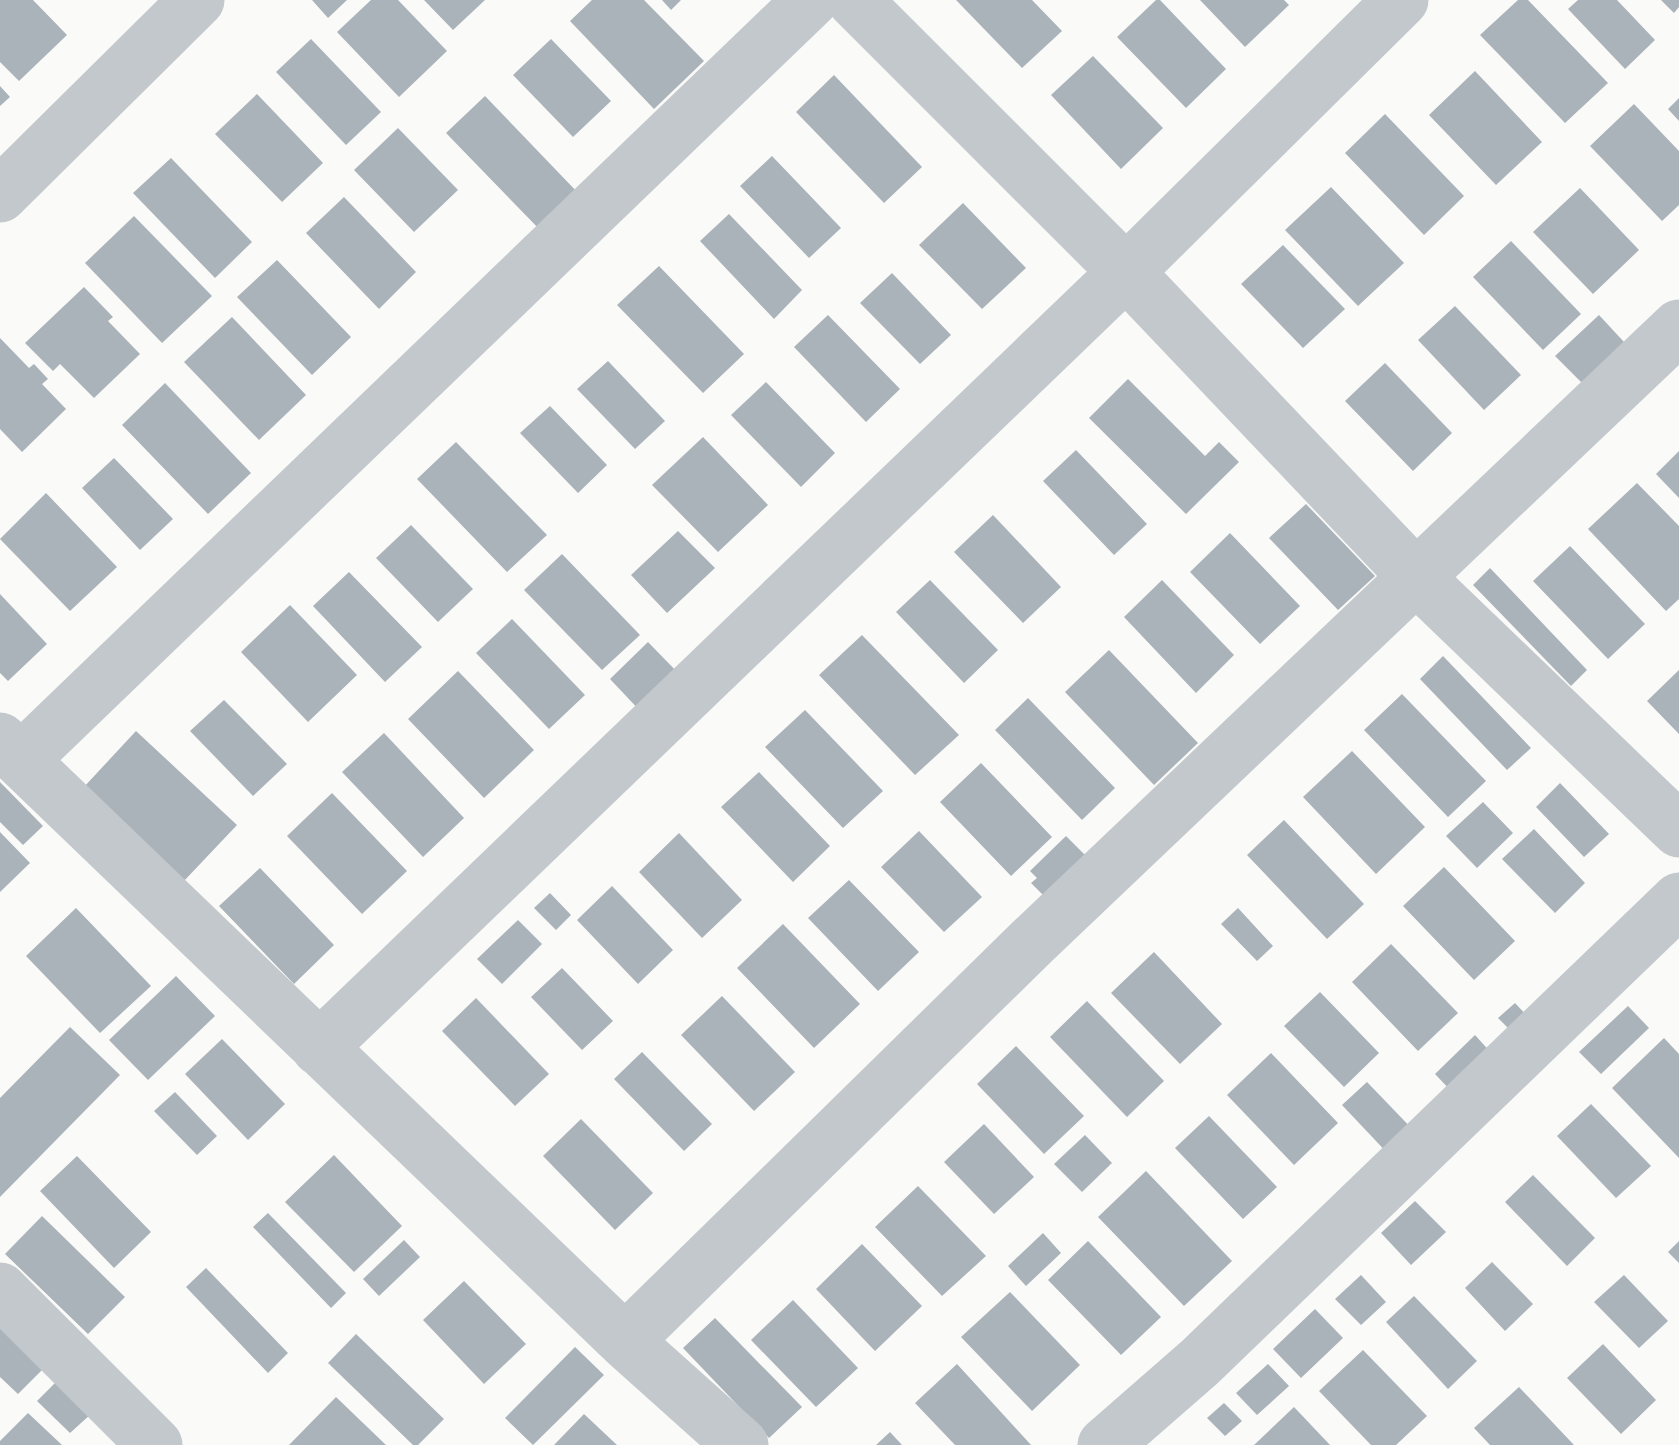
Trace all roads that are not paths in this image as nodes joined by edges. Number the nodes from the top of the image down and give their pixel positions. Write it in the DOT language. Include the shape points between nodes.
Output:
graph roads {
  1 [pos="197,0"];
  2 [pos="854,0"];
  3 [pos="1401,0"];
  4 [pos="800,4"];
  5 [pos="0,195"];
  6 [pos="1126,272"];
  7 [pos="1679,327"];
  8 [pos="1417,578"];
  9 [pos="10,750"];
  10 [pos="1679,830"];
  11 [pos="1679,900"];
  12 [pos="319,1048"];
  13 [pos="0,1290"];
  14 [pos="626,1342"];
  15 [pos="155,1445"];
  16 [pos="741,1445"];
  17 [pos="1105,1445"];
  1 -- 5 [label="street"];
  2 -- 6 [label="street"];
  3 -- 6 [label="street"];
  4 -- 9 [label="street"];
  6 -- 8 [label="street"];
  6 -- 12 [label="street"];
  7 -- 8 [label="street"];
  8 -- 10 [label="street"];
  8 -- 14 [label="street" via="1034,940"];
  9 -- 12 [label="street"];
  11 -- 17 [label="street"];
  12 -- 14 [label="street"];
  13 -- 15 [label="street"];
  14 -- 16 [label="street"];
}
